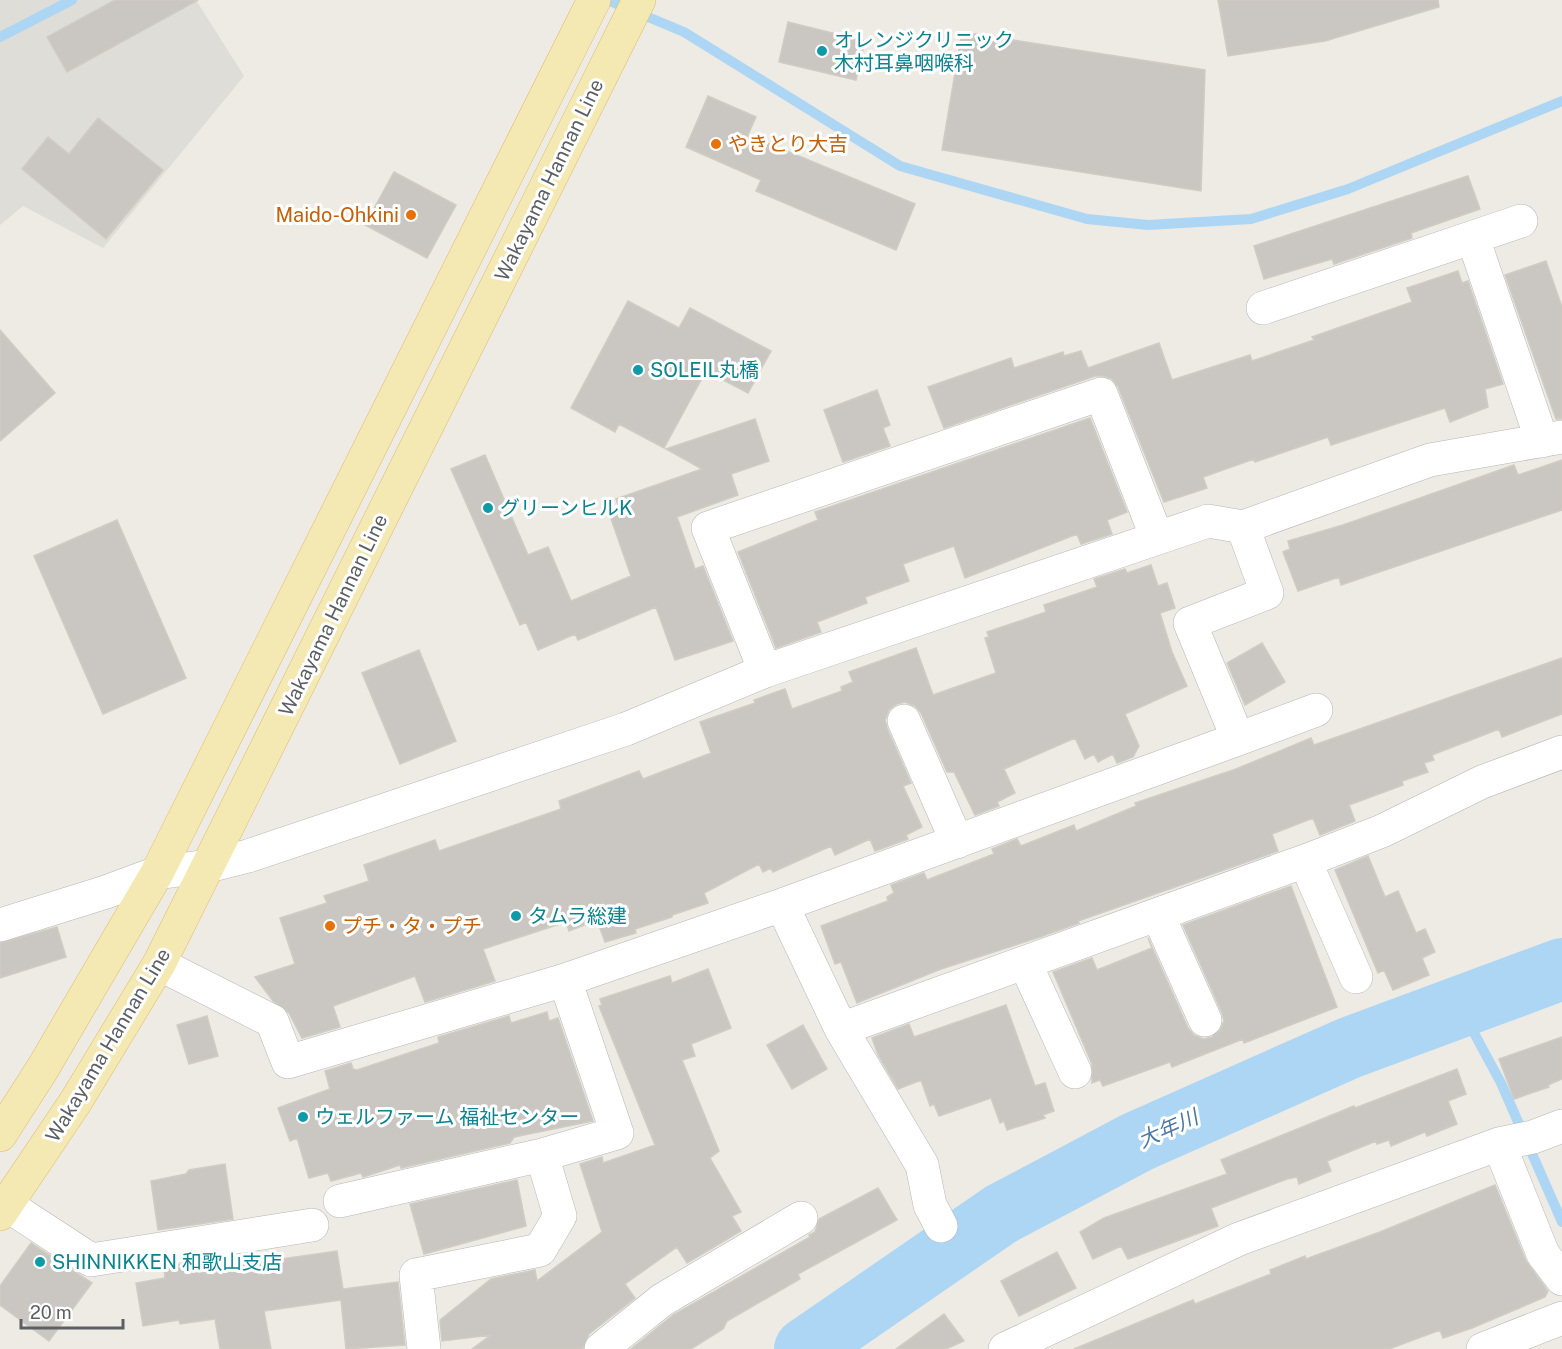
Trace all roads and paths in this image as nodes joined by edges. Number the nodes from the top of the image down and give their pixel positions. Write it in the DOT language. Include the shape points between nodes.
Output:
graph roads {
  1 [pos="594,0"];
  2 [pos="639,0"];
  3 [pos="1521,221"];
  4 [pos="1473,237"];
  5 [pos="1263,308"];
  6 [pos="386,416"];
  7 [pos="423,434"];
  8 [pos="1552,439"];
  9 [pos="1244,527"];
  10 [pos="1157,538"];
  11 [pos="765,670"];
  12 [pos="1316,710"];
  13 [pos="904,721"];
  14 [pos="1238,739"];
  15 [pos="1562,752"];
  16 [pos="957,842"];
  17 [pos="1305,861"];
  18 [pos="208,866"];
  19 [pos="157,873"];
  20 [pos="782,905"];
  21 [pos="1158,915"];
  22 [pos="0,925"];
  23 [pos="1025,963"];
  24 [pos="159,964"];
  25 [pos="1356,976"];
  26 [pos="565,980"];
  27 [pos="1205,1020"];
  28 [pos="841,1029"];
  29 [pos="1075,1072"];
  30 [pos="1562,1126"];
  31 [pos="0,1135"];
  32 [pos="1498,1144"];
  33 [pos="542,1155"];
  34 [pos="340,1201"];
  35 [pos="4,1210"];
  36 [pos="801,1218"];
  37 [pos="312,1225"];
  38 [pos="941,1226"];
  39 [pos="1562,1279"];
  40 [pos="1562,1318"];
  41 [pos="424,1349"];
  42 [pos="601,1349"];
  43 [pos="1005,1349"];
  44 [pos="1483,1349"];
  1 -- 6 [label="main road, Wakayama Hannan Line"];
  2 -- 7 [label="main road, Wakayama Hannan Line"];
  3 -- 4 [label="street"];
  4 -- 5 [label="street"];
  4 -- 8 [label="street"];
  6 -- 7 [label="main road"];
  6 -- 19 [label="main road, Wakayama Hannan Line"];
  7 -- 18 [label="main road, Wakayama Hannan Line"];
  8 -- 9 [label="street" via="1430,460"];
  9 -- 10 [label="street" via="1208,521"];
  9 -- 14 [label="street" via="1267,593 1190,623"];
  10 -- 11 [label="street"];
  10 -- 11 [label="street" via="1101,394 708,528"];
  11 -- 18 [label="street" via="626,729 249,856"];
  12 -- 14 [label="street"];
  13 -- 16 [label="street"];
  14 -- 16 [label="street"];
  15 -- 17 [label="street" via="1482,782 1382,831"];
  16 -- 20 [label="street"];
  17 -- 21 [label="street"];
  17 -- 25 [label="street"];
  18 -- 19 [label="street"];
  18 -- 24 [label="main road, Wakayama Hannan Line"];
  19 -- 22 [label="street"];
  19 -- 31 [label="main road, Wakayama Hannan Line"];
  20 -- 26 [label="street"];
  20 -- 28 [label="street"];
  21 -- 23 [label="street"];
  21 -- 27 [label="street"];
  23 -- 28 [label="street"];
  23 -- 29 [label="street"];
  24 -- 26 [label="street" via="272,1021 288,1062"];
  24 -- 35 [label="main road, Wakayama Hannan Line"];
  26 -- 33 [label="street" via="617,1133"];
  28 -- 38 [label="street" via="922,1165 930,1205"];
  30 -- 32 [label="street"];
  32 -- 39 [label="street" via="1543,1254"];
  32 -- 43 [label="street" via="1239,1239"];
  33 -- 34 [label="street"];
  33 -- 41 [label="street" via="560,1216 540,1250 416,1275"];
  35 -- 37 [label="street" via="91,1260"];
  36 -- 42 [label="street" via="662,1300"];
  40 -- 44 [label="street"];
}
